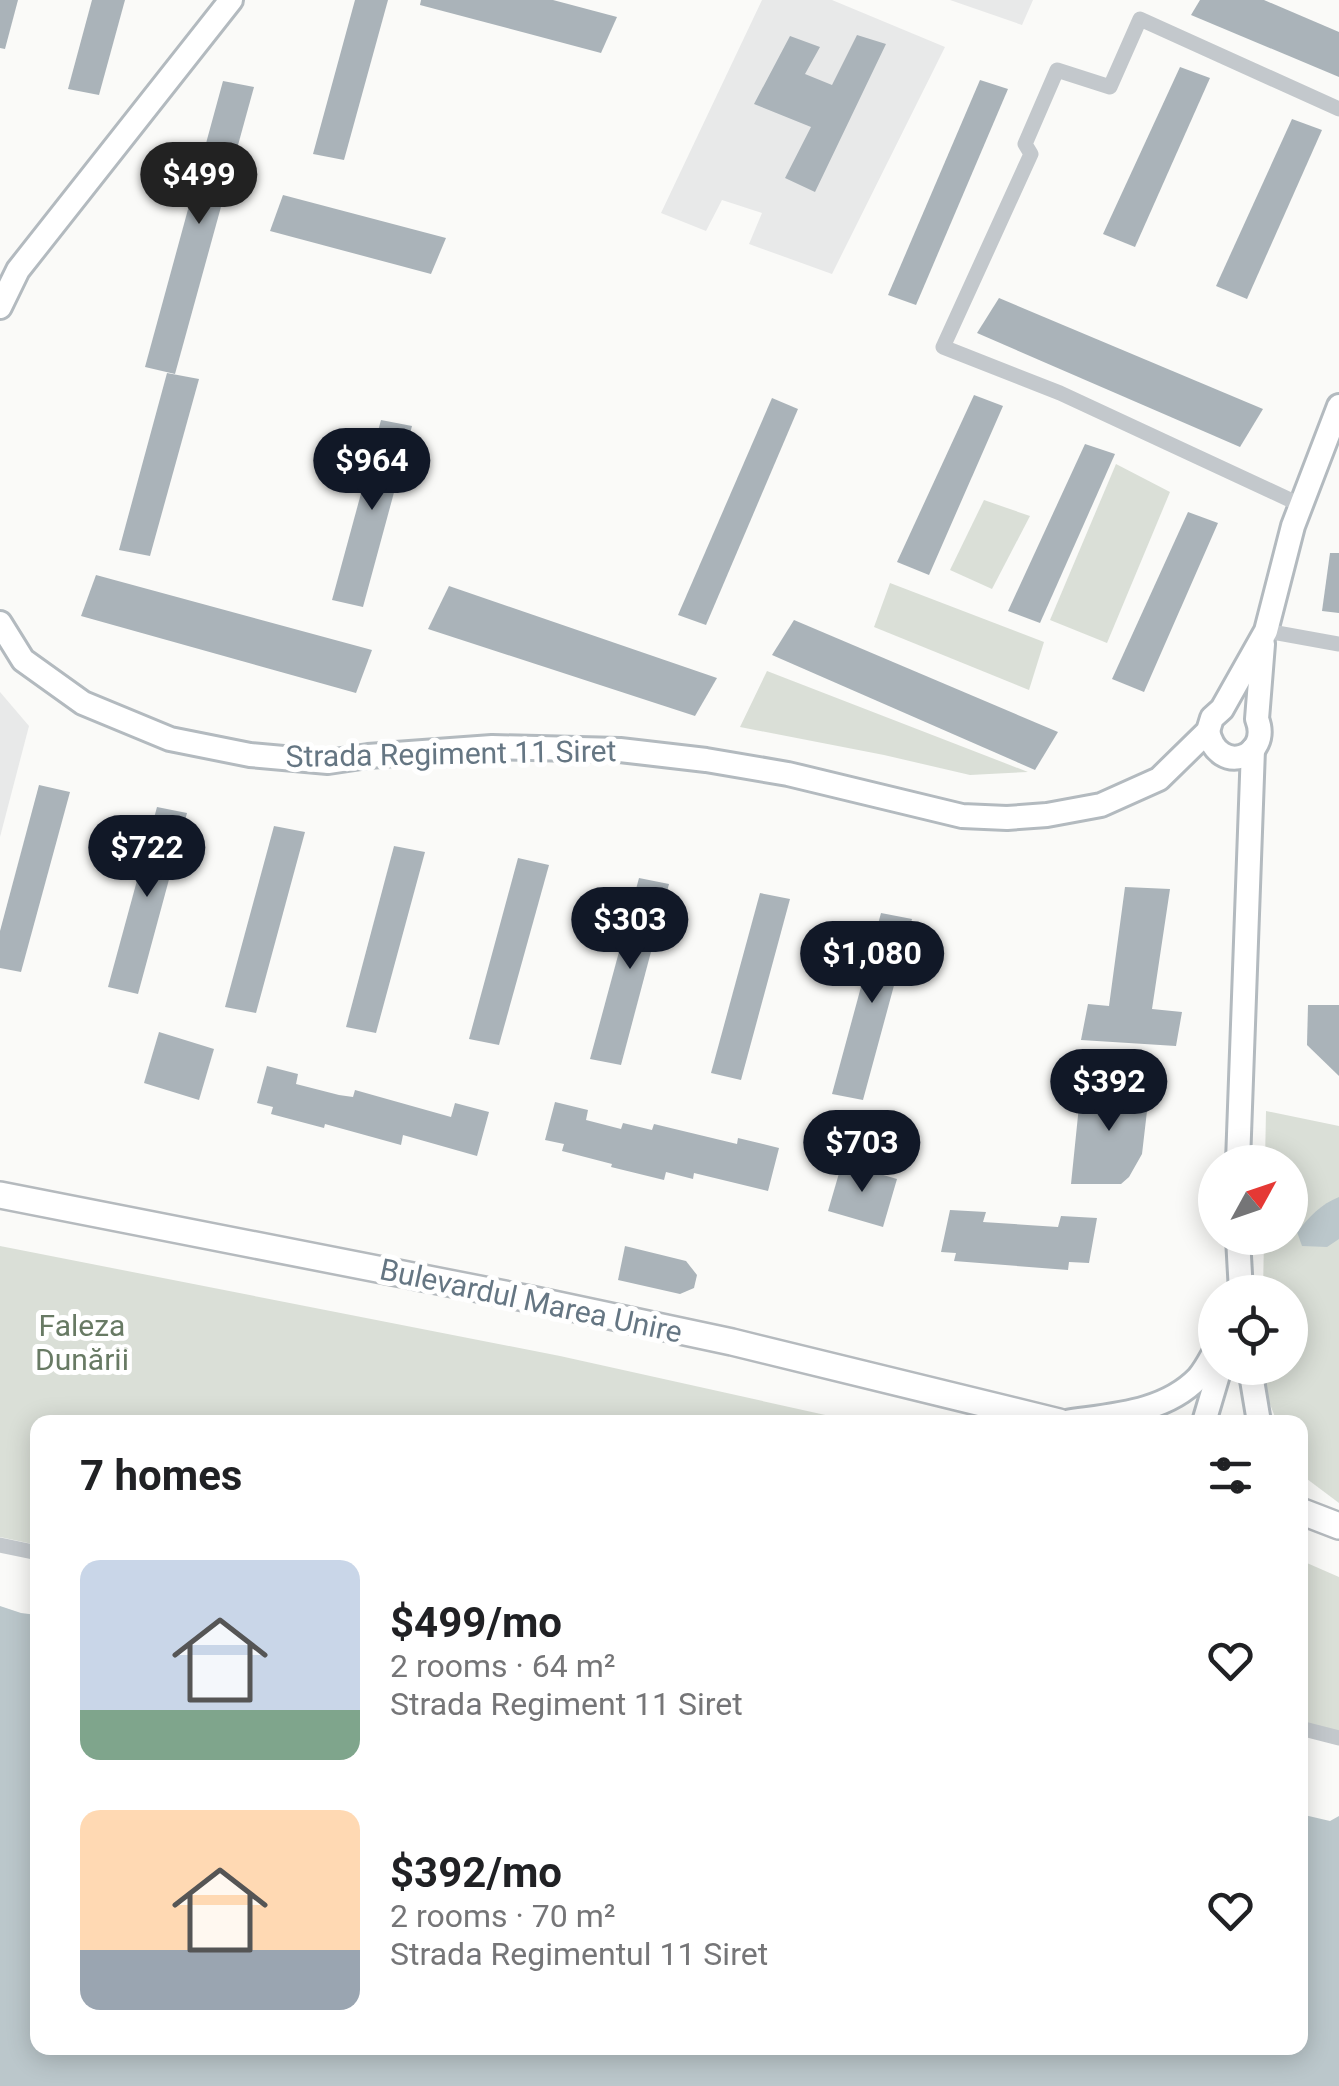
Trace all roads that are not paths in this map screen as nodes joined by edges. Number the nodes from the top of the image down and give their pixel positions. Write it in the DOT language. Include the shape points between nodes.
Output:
graph roads {
  1 [pos="231,0"];
  2 [pos="1339,109"];
  3 [pos="0,307"];
  4 [pos="1339,406"];
  5 [pos="1300,504"];
  6 [pos="0,623"];
  7 [pos="1265,634"];
  8 [pos="1339,644"];
  9 [pos="1222,709"];
  10 [pos="1254,715"];
  11 [pos="1208,731"];
  12 [pos="1253,749"];
  13 [pos="1222,755"];
  14 [pos="1168,771"];
  15 [pos="1250,814"];
  16 [pos="1239,1145"];
  17 [pos="0,1195"];
  18 [pos="1198,1378"];
  19 [pos="1215,1385"];
  20 [pos="1241,1385"];
  21 [pos="1253,1385"];
  22 [pos="1034,1415"];
  23 [pos="1108,1415"];
  24 [pos="1206,1415"];
  25 [pos="1240,1415"];
  26 [pos="1258,1415"];
  27 [pos="0,1546"];
  28 [pos="30,1552"];
  29 [pos="1308,1730"];
  30 [pos="1339,1738"];
  1 -- 3 [label="street" via="18,270"];
  2 -- 5 [label="street" via="1140,19 1110,87 1057,70 1025,144 1032,154 943,347"];
  4 -- 5 [label="street, Strada Regiment 11 Siret"];
  5 -- 7 [label="street, Strada Regiment 11 Siret"];
  6 -- 14 [label="street, Strada Regiment 11 Siret" via="24,660 83,703 170,739 250,755 328,762 492,747 620,750 788,774 962,816 1007,818 1101,805"];
  7 -- 8 [label="street"];
  7 -- 9 [label="street, Strada Regiment 11 Siret"];
  7 -- 10 [label="street, Strada Regiment 11 Siret"];
  9 -- 10 [label="street" via="1234,706"];
  9 -- 11 [label="street, Strada Regiment 11 Siret"];
  10 -- 12 [label="street, Strada Regiment 11 Siret" via="1261,736"];
  11 -- 13 [label="street"];
  11 -- 14 [label="street, Strada Regiment 11 Siret"];
  12 -- 13 [label="street, Strada Regiment 11 Siret" via="1237,758"];
  12 -- 15 [label="street"];
  13 -- 14 [label="street, Strada Regiment 11 Siret"];
  13 -- 15 [label="street"];
  15 -- 16 [label="street"];
  17 -- 22 [label="main road, Bulevardul Marea Unire" via="530,1299"];
  18 -- 23 [label="street" via="1177,1396"];
  19 -- 24 [label="street"];
  20 -- 25 [label="street"];
  21 -- 26 [label="street"];
  27 -- 28 [label="street"];
  29 -- 30 [label="street"];
}
